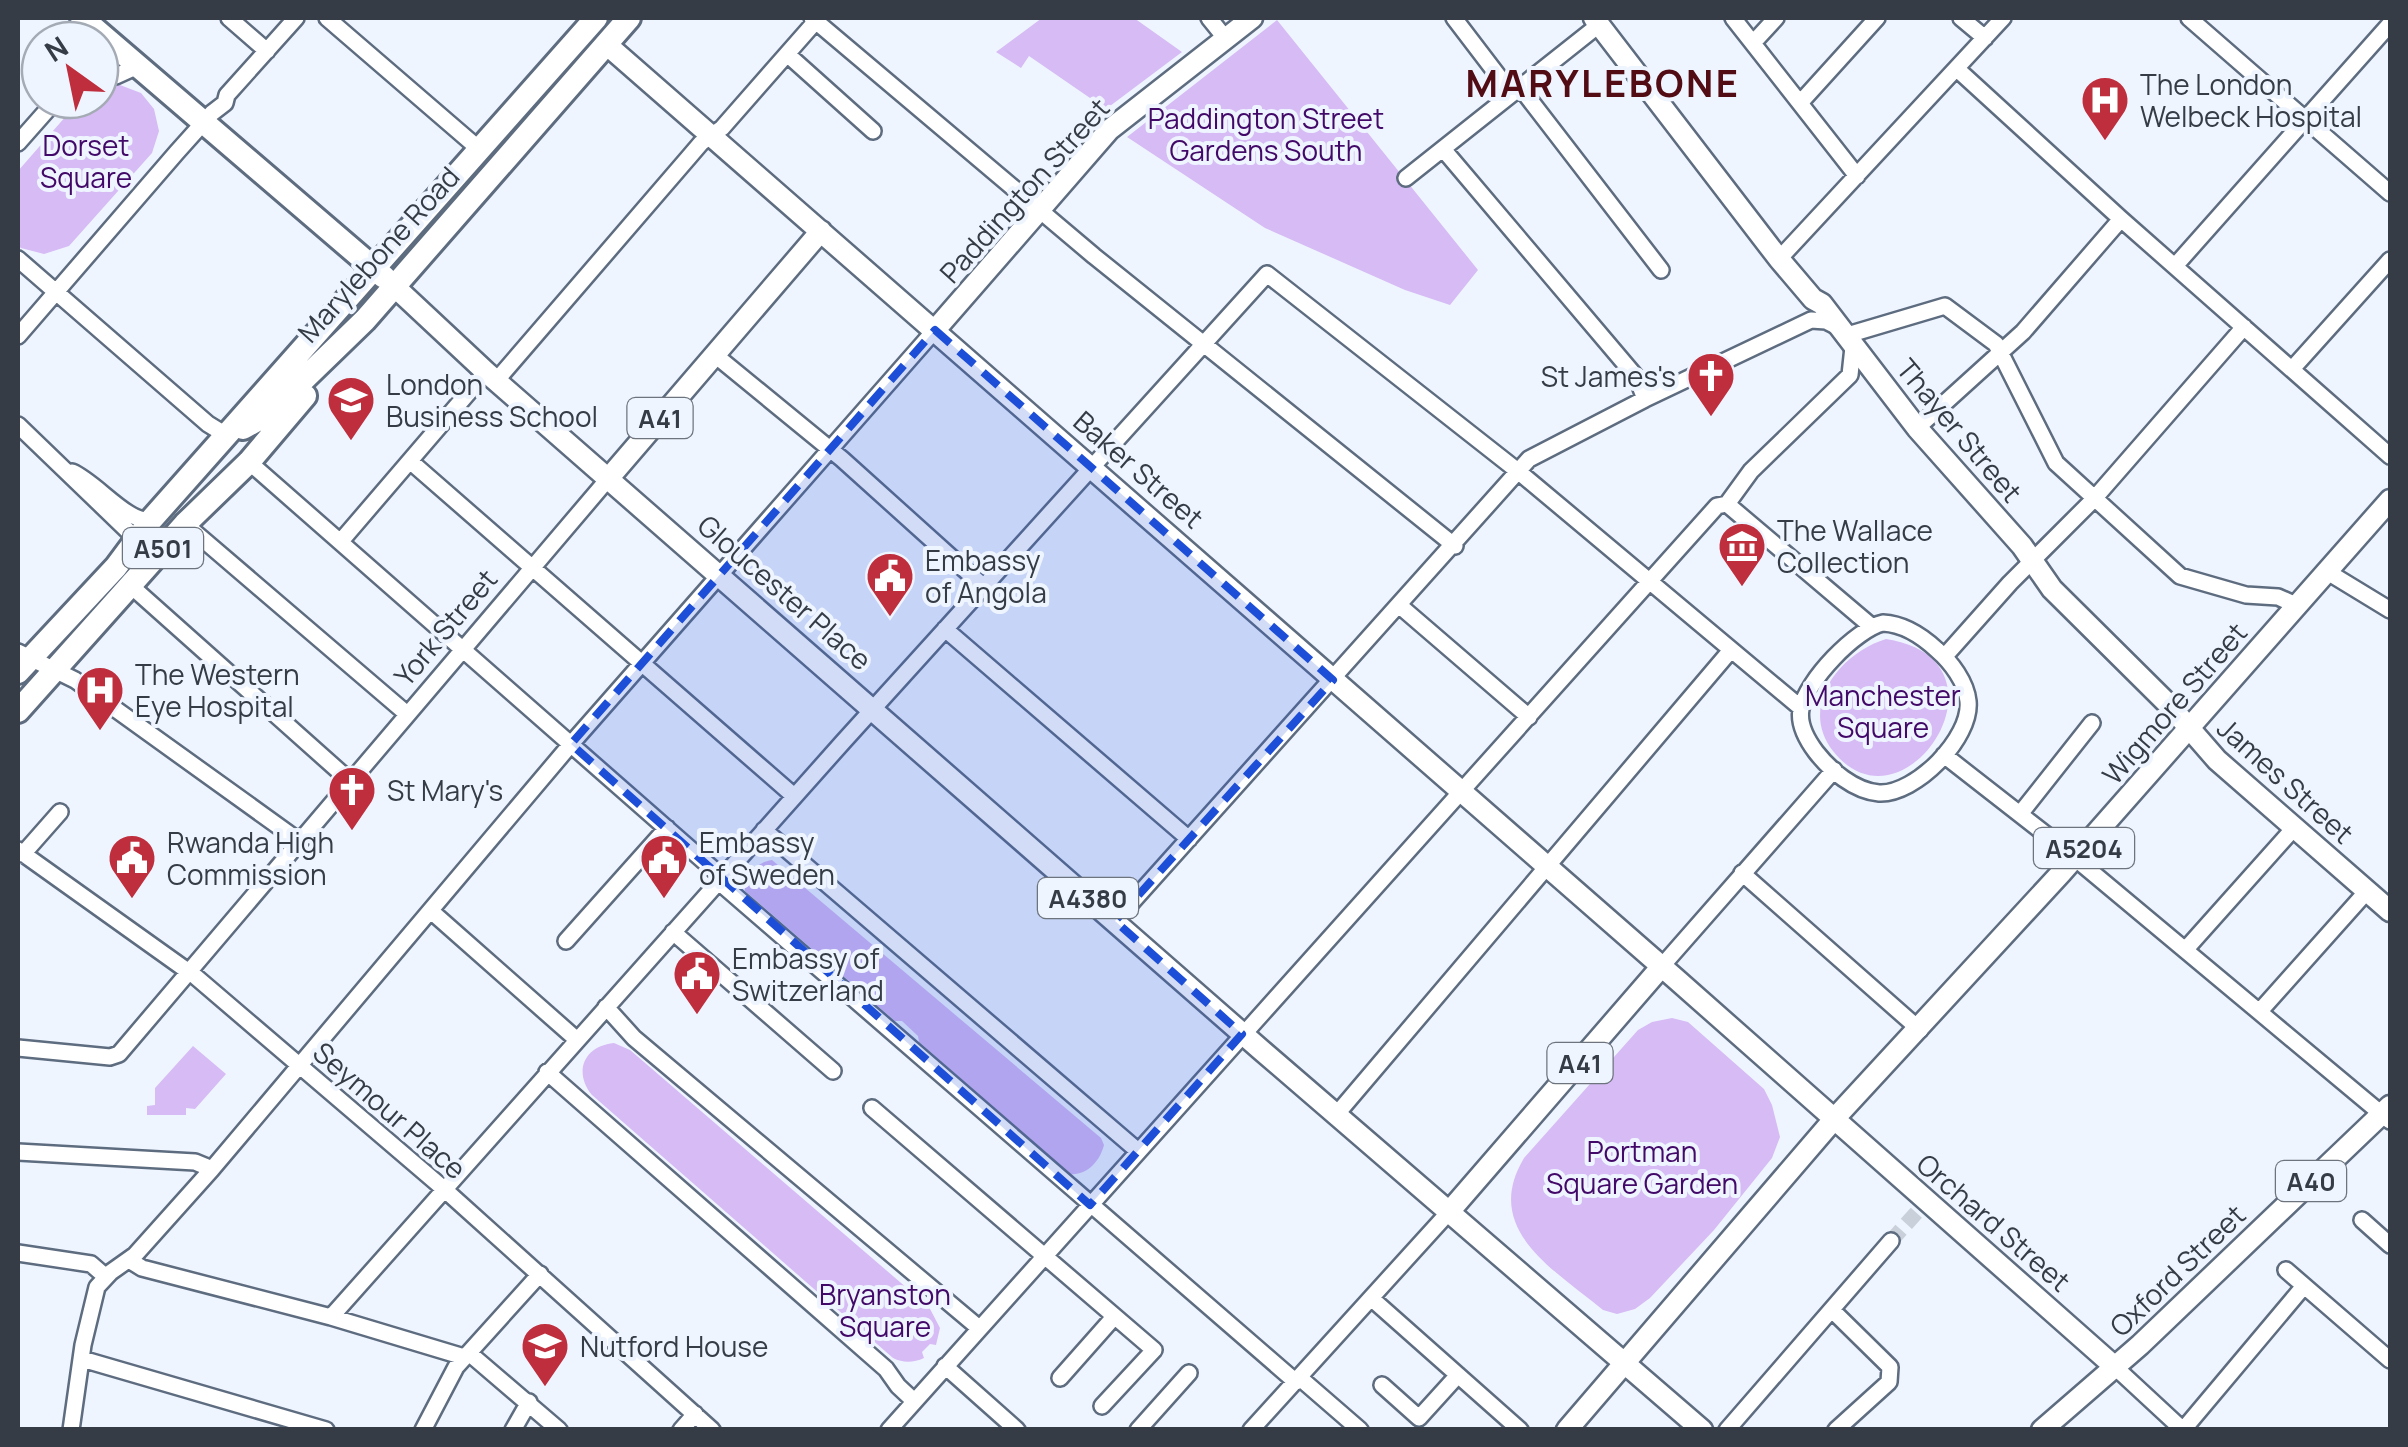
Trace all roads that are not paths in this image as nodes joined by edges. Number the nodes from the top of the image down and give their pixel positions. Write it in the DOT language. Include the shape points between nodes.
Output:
graph roads {
  1 [pos="82,18"];
  2 [pos="229,18"];
  3 [pos="296,18"];
  4 [pos="327,18"];
  5 [pos="629,18"];
  6 [pos="1209,18"];
  7 [pos="1252,18"];
  8 [pos="1454,18"];
  9 [pos="1733,18"];
  10 [pos="1776,18"];
  11 [pos="1877,18"];
  12 [pos="1962,18"];
  13 [pos="2003,18"];
  14 [pos="2190,18"];
  15 [pos="814,19"];
  16 [pos="586,21"];
  17 [pos="1597,21"];
  18 [pos="2390,24"];
  19 [pos="1985,38"];
  20 [pos="1226,39"];
  21 [pos="1753,43"];
  22 [pos="606,44"];
  23 [pos="266,51"];
  24 [pos="787,54"];
  25 [pos="138,66"];
  26 [pos="1957,69"];
  27 [pos="120,74"];
  28 [pos="1516,90"];
  29 [pos="1800,103"];
  30 [pos="39,120"];
  31 [pos="2304,121"];
  32 [pos="203,122"];
  33 [pos="873,131"];
  34 [pos="712,136"];
  35 [pos="18,144"];
  36 [pos="1442,149"];
  37 [pos="479,150"];
  38 [pos="1857,176"];
  39 [pos="1406,178"];
  40 [pos="2390,193"];
  41 [pos="1039,209"];
  42 [pos="2122,219"];
  43 [pos="821,231"];
  44 [pos="1779,259"];
  45 [pos="18,260"];
  46 [pos="2390,260"];
  47 [pos="2175,266"];
  48 [pos="374,268"];
  49 [pos="1661,270"];
  50 [pos="394,286"];
  51 [pos="55,292"];
  52 [pos="1812,309"];
  53 [pos="2244,326"];
  54 [pos="935,330"];
  55 [pos="18,336"];
  56 [pos="1845,337"];
  57 [pos="1204,343"];
  58 [pos="2002,352"];
  59 [pos="715,354"];
  60 [pos="316,366"];
  61 [pos="2292,369"];
  62 [pos="1850,375"];
  63 [pos="491,376"];
  64 [pos="1877,378"];
  65 [pos="1645,399"];
  66 [pos="18,425"];
  67 [pos="1918,428"];
  68 [pos="226,435"];
  69 [pos="832,450"];
  70 [pos="2390,456"];
  71 [pos="410,460"];
  72 [pos="249,462"];
  73 [pos="1090,466"];
  74 [pos="68,470"];
  75 [pos="1519,472"];
  76 [pos="608,479"];
  77 [pos="2093,500"];
  78 [pos="2390,500"];
  79 [pos="1727,504"];
  80 [pos="150,520"];
  81 [pos="185,524"];
  82 [pos="341,541"];
  83 [pos="132,542"];
  84 [pos="1455,546"];
  85 [pos="2031,561"];
  86 [pos="533,566"];
  87 [pos="2326,572"];
  88 [pos="123,576"];
  89 [pos="722,576"];
  90 [pos="1648,583"];
  91 [pos="984,586"];
  92 [pos="2296,605"];
  93 [pos="1400,606"];
  94 [pos="2390,610"];
  95 [pos="1870,626"];
  96 [pos="945,629"];
  97 [pos="463,649"];
  98 [pos="1730,650"];
  99 [pos="1944,656"];
  100 [pos="22,661"];
  101 [pos="643,664"];
  102 [pos="53,670"];
  103 [pos="1333,680"];
  104 [pos="1801,708"];
  105 [pos="873,709"];
  106 [pos="18,711"];
  107 [pos="407,714"];
  108 [pos="1529,717"];
  109 [pos="2092,723"];
  110 [pos="2190,729"];
  111 [pos="572,744"];
  112 [pos="1944,755"];
  113 [pos="1834,770"];
  114 [pos="350,781"];
  115 [pos="1462,792"];
  116 [pos="794,796"];
  117 [pos="60,812"];
  118 [pos="2020,814"];
  119 [pos="2295,827"];
  120 [pos="666,828"];
  121 [pos="764,830"];
  122 [pos="1189,839"];
  123 [pos="299,841"];
  124 [pos="20,852"];
  125 [pos="2075,858"];
  126 [pos="1546,866"];
  127 [pos="1742,873"];
  128 [pos="720,879"];
  129 [pos="2368,890"];
  130 [pos="431,911"];
  131 [pos="2390,911"];
  132 [pos="1114,921"];
  133 [pos="673,932"];
  134 [pos="566,941"];
  135 [pos="2186,949"];
  136 [pos="1662,966"];
  137 [pos="188,971"];
  138 [pos="606,1007"];
  139 [pos="2260,1010"];
  140 [pos="1920,1030"];
  141 [pos="1242,1034"];
  142 [pos="576,1040"];
  143 [pos="18,1048"];
  144 [pos="301,1066"];
  145 [pos="547,1072"];
  146 [pos="833,1072"];
  147 [pos="872,1108"];
  148 [pos="2388,1113"];
  149 [pos="1336,1114"];
  150 [pos="1835,1118"];
  151 [pos="18,1152"];
  152 [pos="1138,1152"];
  153 [pos="212,1169"];
  154 [pos="444,1189"];
  155 [pos="1090,1204"];
  156 [pos="1449,1212"];
  157 [pos="2362,1220"];
  158 [pos="1892,1241"];
  159 [pos="2390,1246"];
  160 [pos="18,1253"];
  161 [pos="1043,1256"];
  162 [pos="130,1260"];
  163 [pos="2286,1270"];
  164 [pos="540,1274"];
  165 [pos="106,1276"];
  166 [pos="2304,1286"];
  167 [pos="1371,1298"];
  168 [pos="1832,1310"];
  169 [pos="1114,1316"];
  170 [pos="332,1317"];
  171 [pos="980,1328"];
  172 [pos="466,1355"];
  173 [pos="82,1359"];
  174 [pos="2390,1360"];
  175 [pos="1626,1363"];
  176 [pos="945,1366"];
  177 [pos="2115,1367"];
  178 [pos="1189,1373"];
  179 [pos="1458,1375"];
  180 [pos="1060,1378"];
  181 [pos="1298,1380"];
  182 [pos="1382,1385"];
  183 [pos="914,1400"];
  184 [pos="529,1402"];
  185 [pos="1102,1406"];
  186 [pos="695,1414"];
  187 [pos="71,1429"];
  188 [pos="326,1430"];
  189 [pos="423,1430"];
  190 [pos="514,1430"];
  191 [pos="560,1430"];
  192 [pos="681,1430"];
  193 [pos="712,1430"];
  194 [pos="888,1430"];
  195 [pos="1017,1430"];
  196 [pos="1138,1430"];
  197 [pos="1251,1430"];
  198 [pos="1360,1430"];
  199 [pos="1520,1430"];
  200 [pos="1567,1430"];
  201 [pos="1702,1430"];
  202 [pos="1728,1430"];
  203 [pos="1836,1430"];
  204 [pos="2042,1430"];
  205 [pos="2183,1430"];
  1 -- 25 [label="highway, Gloucester Place / A4380"];
  2 -- 23 [label="street"];
  3 -- 23 [label="street"];
  4 -- 37 [label="street"];
  5 -- 22 [label="highway, Marylebone Road / A501"];
  6 -- 20 [label="street"];
  7 -- 20 [label="main road, Paddington Street"];
  8 -- 28 [label="street"];
  9 -- 21 [label="street"];
  10 -- 21 [label="street"];
  11 -- 29 [label="street"];
  12 -- 19 [label="street"];
  13 -- 19 [label="street"];
  14 -- 31 [label="street"];
  15 -- 24 [label="street"];
  15 -- 41 [label="street"];
  16 -- 22 [label="highway, Baker Street"];
  16 -- 37 [label="highway, Marylebone Road / A501"];
  17 -- 28 [label="street"];
  17 -- 44 [label="main road, Thayer Street"];
  18 -- 31 [label="street"];
  19 -- 26 [label="street"];
  20 -- 41 [label="main road, Paddington Street" via="1108,130"];
  21 -- 29 [label="street"];
  22 -- 34 [label="main road, Baker Street"];
  22 -- 50 [label="highway, Marylebone Road / A501"];
  23 -- 32 [label="street"];
  24 -- 33 [label="street"];
  24 -- 34 [label="street"];
  25 -- 27 [label="street"];
  25 -- 32 [label="highway, Gloucester Place / A4380"];
  26 -- 38 [label="street"];
  26 -- 42 [label="street"];
  28 -- 36 [label="street"];
  28 -- 49 [label="street"];
  29 -- 38 [label="street"];
  30 -- 35 [label="street"];
  31 -- 40 [label="street"];
  31 -- 47 [label="street"];
  32 -- 48 [label="highway, Gloucester Place / A4380"];
  32 -- 51 [label="street"];
  34 -- 43 [label="main road, Baker Street"];
  34 -- 63 [label="street"];
  36 -- 39 [label="street"];
  36 -- 65 [label="street" via="1637,378"];
  37 -- 48 [label="highway, Marylebone Road / A501"];
  38 -- 44 [label="street"];
  41 -- 54 [label="main road, Paddington Street"];
  41 -- 57 [label="street"];
  42 -- 47 [label="street"];
  42 -- 58 [label="street"];
  43 -- 54 [label="main road, Baker Street"];
  43 -- 59 [label="main road, York Street / A41"];
  44 -- 52 [label="main road, Thayer Street"];
  45 -- 51 [label="street"];
  46 -- 61 [label="street"];
  47 -- 53 [label="street"];
  48 -- 50 [label="highway, Gloucester Place / A4380"];
  48 -- 68 [label="highway, Marylebone Road / A501"];
  50 -- 60 [label="highway, Marylebone Road / A501"];
  50 -- 63 [label="main road, Gloucester Place / A4380"];
  51 -- 55 [label="street"];
  51 -- 68 [label="street"];
  52 -- 56 [label="main road, Thayer Street" via="1822,304"];
  52 -- 65 [label="street"];
  53 -- 61 [label="street"];
  53 -- 77 [label="street"];
  54 -- 69 [label="street"];
  54 -- 73 [label="main road, Baker Street"];
  56 -- 58 [label="street" via="1945,306"];
  56 -- 62 [label="street"];
  56 -- 64 [label="main road, Thayer Street"];
  57 -- 73 [label="street"];
  57 -- 75 [label="street" via="1267,274"];
  57 -- 84 [label="street"];
  58 -- 67 [label="street"];
  58 -- 77 [label="street" via="2047,449"];
  59 -- 69 [label="street"];
  59 -- 76 [label="main road, York Street / A41"];
  60 -- 68 [label="highway" via="268,414"];
  60 -- 72 [label="highway, Marylebone Road / A501" via="308,391"];
  61 -- 70 [label="street"];
  62 -- 64 [label="street"];
  62 -- 79 [label="street" via="1751,471"];
  63 -- 71 [label="street"];
  63 -- 76 [label="main road, Gloucester Place / A4380"];
  64 -- 67 [label="main road, Thayer Street"];
  65 -- 75 [label="street" via="1542,452"];
  66 -- 74 [label="street"];
  67 -- 85 [label="main road, Thayer Street"];
  68 -- 80 [label="highway, Marylebone Road / A501"];
  69 -- 89 [label="street"];
  69 -- 91 [label="street"];
  71 -- 82 [label="street"];
  71 -- 86 [label="street"];
  72 -- 81 [label="highway, Marylebone Road / A501"];
  72 -- 82 [label="street"];
  72 -- 88 [label="highway" via="225,464"];
  73 -- 91 [label="street"];
  73 -- 103 [label="main road, Baker Street"];
  74 -- 80 [label="street" via="136,519"];
  74 -- 83 [label="street"];
  75 -- 84 [label="street"];
  75 -- 90 [label="street"];
  76 -- 86 [label="street, York Street"];
  76 -- 89 [label="main road, Gloucester Place / A4380"];
  77 -- 85 [label="street"];
  77 -- 92 [label="street" via="2180,576"];
  78 -- 87 [label="main road, Wigmore Street / A5204"];
  79 -- 90 [label="street"];
  79 -- 95 [label="street"];
  80 -- 83 [label="highway, Marylebone Road / A501"];
  81 -- 88 [label="highway, Marylebone Road / A501"];
  81 -- 107 [label="street"];
  82 -- 97 [label="street"];
  83 -- 88 [label="highway, Marylebone Road / A501"];
  84 -- 93 [label="street"];
  85 -- 99 [label="street"];
  85 -- 110 [label="main road, Thayer Street"];
  86 -- 97 [label="street, York Street"];
  86 -- 101 [label="street"];
  87 -- 92 [label="main road, Wigmore Street / A5204"];
  87 -- 94 [label="street"];
  88 -- 100 [label="highway, Marylebone Road / A501"];
  88 -- 102 [label="highway, Marylebone Road / A501"];
  88 -- 114 [label="street"];
  89 -- 101 [label="street"];
  89 -- 105 [label="main road, Gloucester Place / A4380"];
  90 -- 98 [label="street"];
  90 -- 108 [label="street"];
  91 -- 96 [label="street"];
  92 -- 110 [label="main road, Wigmore Street / A5204"];
  93 -- 103 [label="street"];
  93 -- 108 [label="street"];
  95 -- 99 [label="street" via="1895,624"];
  95 -- 104 [label="street" via="1829,665"];
  96 -- 105 [label="street"];
  96 -- 122 [label="street"];
  97 -- 107 [label="street, York Street"];
  97 -- 111 [label="street"];
  98 -- 104 [label="street"];
  98 -- 126 [label="street"];
  99 -- 112 [label="street" via="1968,698 1962,728"];
  100 -- 102 [label="street"];
  101 -- 111 [label="street"];
  101 -- 116 [label="street"];
  102 -- 106 [label="highway, Marylebone Road / A501"];
  102 -- 123 [label="street"];
  103 -- 115 [label="main road, Baker Street"];
  103 -- 122 [label="street"];
  104 -- 113 [label="street" via="1808,742"];
  105 -- 116 [label="street"];
  105 -- 132 [label="main road, Gloucester Place / A4380"];
  107 -- 114 [label="street, York Street"];
  108 -- 115 [label="street"];
  109 -- 118 [label="street"];
  110 -- 119 [label="main road, James Street"];
  110 -- 125 [label="main road, Wigmore Street / A5204"];
  111 -- 120 [label="street"];
  111 -- 130 [label="street"];
  112 -- 113 [label="street" via="1896,791 1876,793"];
  112 -- 118 [label="street"];
  113 -- 127 [label="street"];
  114 -- 123 [label="street, York Street"];
  115 -- 126 [label="main road, Baker Street"];
  115 -- 141 [label="street"];
  116 -- 121 [label="street"];
  117 -- 124 [label="street"];
  118 -- 125 [label="street"];
  119 -- 129 [label="main road, James Street"];
  119 -- 135 [label="street"];
  120 -- 128 [label="street"];
  120 -- 134 [label="street"];
  121 -- 128 [label="street"];
  121 -- 152 [label="street"];
  122 -- 132 [label="street"];
  123 -- 137 [label="street, York Street"];
  124 -- 137 [label="street, Seymour Place"];
  125 -- 135 [label="street"];
  125 -- 140 [label="main road, Wigmore Street / A5204"];
  126 -- 136 [label="main road, Baker Street"];
  126 -- 149 [label="street"];
  127 -- 136 [label="street"];
  127 -- 140 [label="street"];
  128 -- 133 [label="street"];
  128 -- 155 [label="street"];
  129 -- 131 [label="main road, James Street"];
  129 -- 139 [label="street"];
  130 -- 142 [label="street"];
  130 -- 144 [label="street"];
  132 -- 141 [label="main road, Gloucester Place / A4380"];
  133 -- 138 [label="street"];
  133 -- 146 [label="street"];
  135 -- 139 [label="street"];
  136 -- 150 [label="main road, Orchard Street"];
  136 -- 156 [label="main road, A41"];
  137 -- 143 [label="street, York Street" via="119,1054"];
  137 -- 144 [label="street, Seymour Place"];
  138 -- 142 [label="street"];
  138 -- 171 [label="street" via="634,1038"];
  139 -- 148 [label="street"];
  140 -- 150 [label="main road, Wigmore Street / A5204"];
  141 -- 149 [label="main road, Gloucester Place / A4380"];
  141 -- 152 [label="street"];
  142 -- 145 [label="street"];
  144 -- 153 [label="street"];
  144 -- 154 [label="street, Seymour Place"];
  145 -- 154 [label="street"];
  145 -- 183 [label="street"];
  147 -- 161 [label="street"];
  148 -- 177 [label="main road, Oxford Street / A40"];
  149 -- 156 [label="main road, Gloucester Place / A4380"];
  150 -- 175 [label="main road, A5204"];
  150 -- 177 [label="main road, Orchard Street" via="1923,1205"];
  151 -- 153 [label="street" via="195,1162"];
  152 -- 155 [label="street"];
  153 -- 162 [label="street"];
  154 -- 164 [label="street, Seymour Place"];
  154 -- 170 [label="street"];
  155 -- 161 [label="street"];
  155 -- 181 [label="street"];
  156 -- 167 [label="street"];
  156 -- 175 [label="main road, A4380"];
  157 -- 159 [label="street"];
  158 -- 168 [label="street"];
  160 -- 165 [label="street" via="91,1264"];
  161 -- 169 [label="street"];
  161 -- 171 [label="street"];
  162 -- 165 [label="street"];
  162 -- 170 [label="street"];
  163 -- 166 [label="street"];
  164 -- 172 [label="street"];
  164 -- 186 [label="street, Seymour Place"];
  165 -- 173 [label="street" via="97,1287"];
  166 -- 174 [label="street"];
  166 -- 205 [label="street"];
  167 -- 179 [label="street"];
  167 -- 181 [label="street"];
  168 -- 202 [label="street"];
  168 -- 203 [label="street" via="1892,1373"];
  169 -- 180 [label="street"];
  169 -- 185 [label="street" via="1154,1350"];
  170 -- 172 [label="street"];
  171 -- 176 [label="street"];
  172 -- 184 [label="street"];
  172 -- 189 [label="street"];
  173 -- 187 [label="street"];
  173 -- 188 [label="street"];
  175 -- 200 [label="main road, A5204"];
  175 -- 201 [label="main road, A4380"];
  176 -- 183 [label="street"];
  176 -- 195 [label="street"];
  177 -- 204 [label="main road, Oxford Street / A40"];
  177 -- 205 [label="street"];
  178 -- 196 [label="street"];
  179 -- 182 [label="street" via="1419,1418"];
  179 -- 199 [label="street"];
  181 -- 197 [label="street"];
  181 -- 198 [label="street"];
  183 -- 194 [label="street"];
  184 -- 190 [label="street"];
  184 -- 191 [label="street"];
  186 -- 192 [label="street"];
  186 -- 193 [label="street, Seymour Place"];
}
